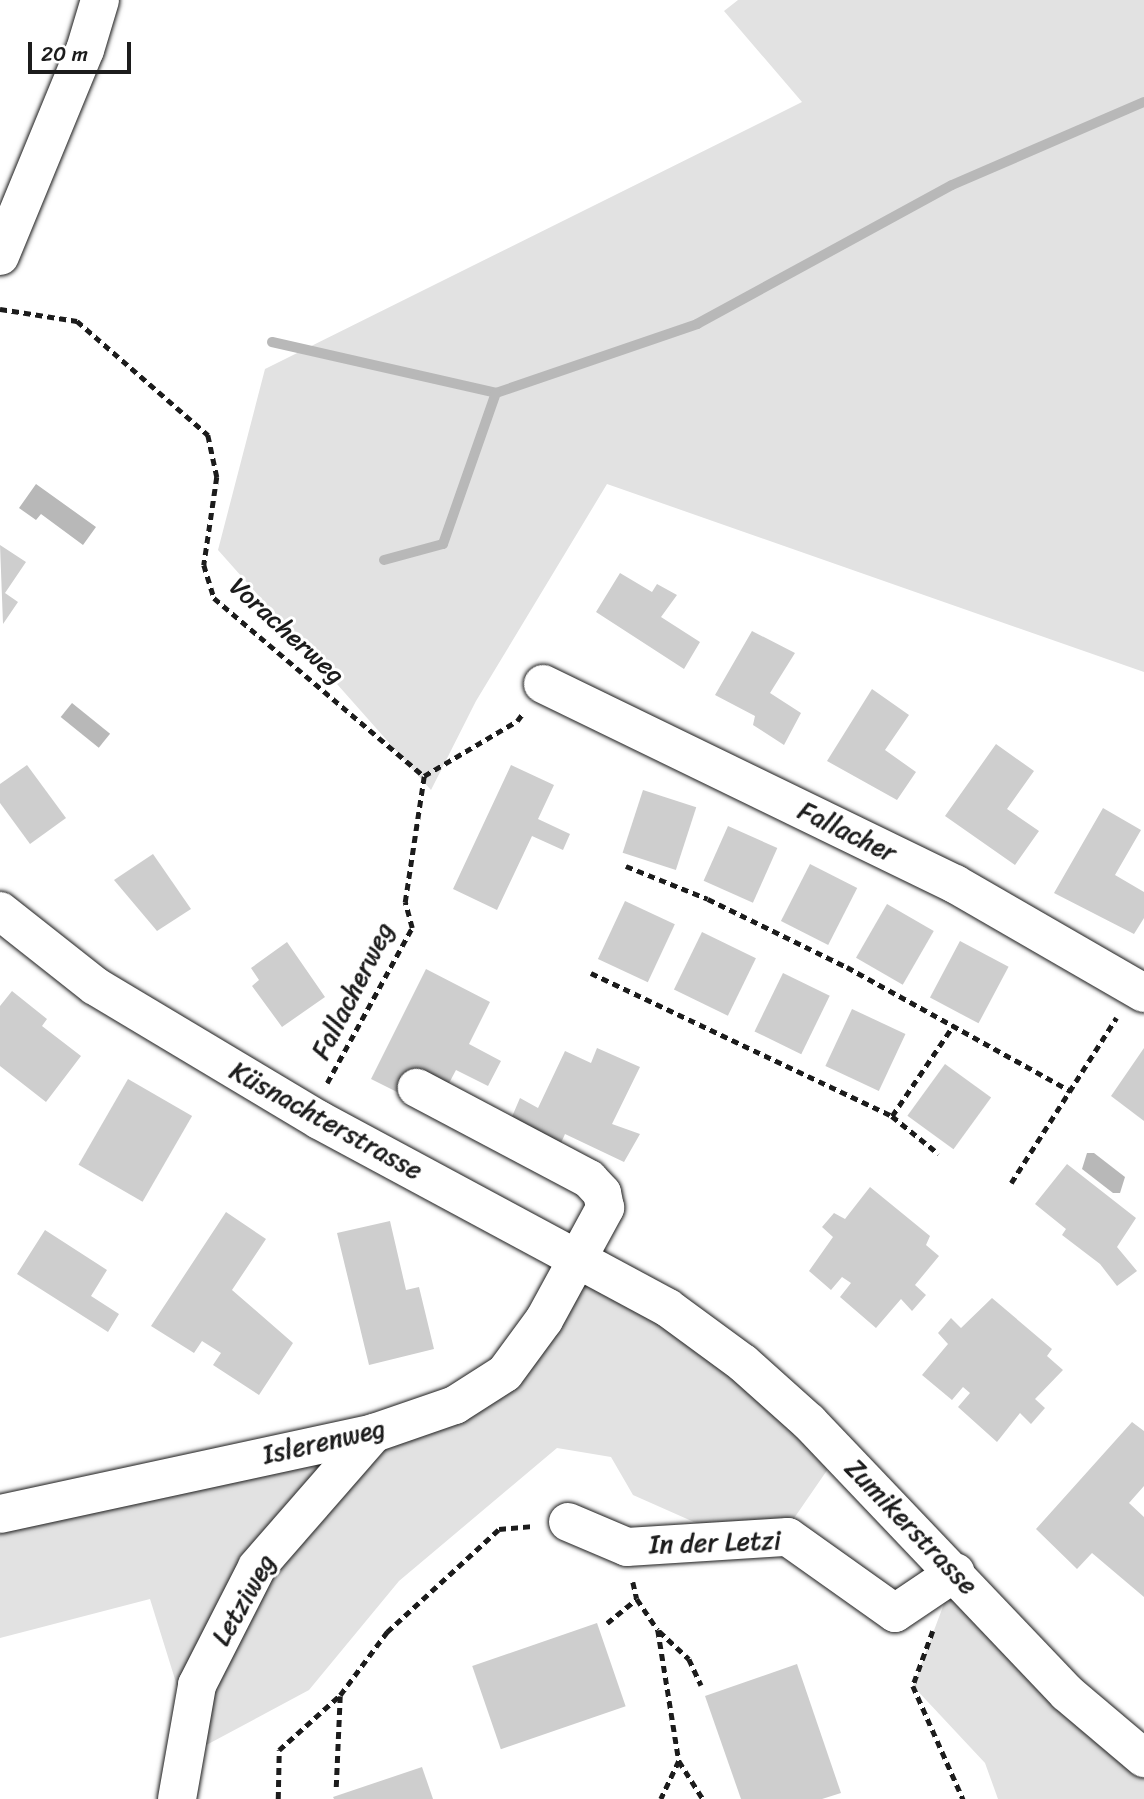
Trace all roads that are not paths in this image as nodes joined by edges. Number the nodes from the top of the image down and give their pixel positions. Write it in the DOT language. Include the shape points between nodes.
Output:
graph roads {
  1 [pos="100,0"];
  2 [pos="0,256"];
  3 [pos="543,684"];
  4 [pos="0,911"];
  5 [pos="1140,990"];
  6 [pos="417,1088"];
  7 [pos="578,1258"];
  8 [pos="668,1308"];
  9 [pos="374,1433"];
  10 [pos="0,1514"];
  11 [pos="568,1522"];
  12 [pos="956,1572"];
  13 [pos="1144,1758"];
  14 [pos="177,1799"];
  1 -- 2 [label="street" via="85,50"];
  3 -- 5 [label="street, Fallacher" via="955,884"];
  4 -- 7 [label="street, Küsnachterstrasse" via="95,986 308,1114"];
  6 -- 7 [label="street, Islerenweg" via="589,1178 601,1192 605,1208"];
  7 -- 8 [label="street, Küsnachterstrasse"];
  7 -- 9 [label="street, Islerenweg" via="544,1320 505,1373 455,1405"];
  8 -- 12 [label="street, Zumikerstrasse" via="743,1363 809,1422"];
  9 -- 10 [label="street, Islerenweg"];
  9 -- 14 [label="street, Letziweg" via="257,1567 197,1685"];
  11 -- 12 [label="street, In der Letzi" via="627,1547 788,1537 895,1613"];
  12 -- 13 [label="street, Zumikerstrasse" via="1067,1693"];
}
